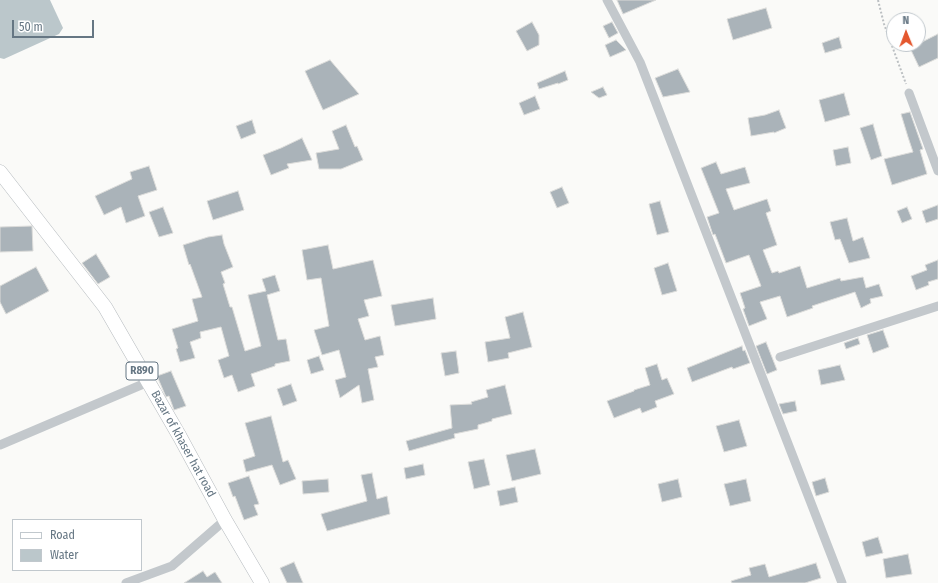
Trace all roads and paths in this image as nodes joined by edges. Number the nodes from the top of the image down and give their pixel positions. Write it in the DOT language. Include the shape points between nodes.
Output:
graph roads {
  1 [pos="607,0"];
  2 [pos="878,0"];
  3 [pos="910,93"];
  4 [pos="938,171"];
  5 [pos="0,172"];
  6 [pos="938,306"];
  7 [pos="780,357"];
  8 [pos="148,382"];
  9 [pos="0,445"];
  10 [pos="225,520"];
  11 [pos="126,583"];
  12 [pos="262,583"];
  13 [pos="842,583"];
  1 -- 13 [label="street" via="640,62"];
  2 -- 3 [label="path" via="884,24"];
  3 -- 4 [label="street"];
  5 -- 8 [label="main road, Bazar of khaser hat road / R890" via="104,307"];
  6 -- 7 [label="street"];
  8 -- 9 [label="street"];
  8 -- 10 [label="main road, Bazar of khaser hat road / R890"];
  10 -- 11 [label="street" via="172,566"];
  10 -- 12 [label="main road, Bazar of khaser hat road / R890"];
}
